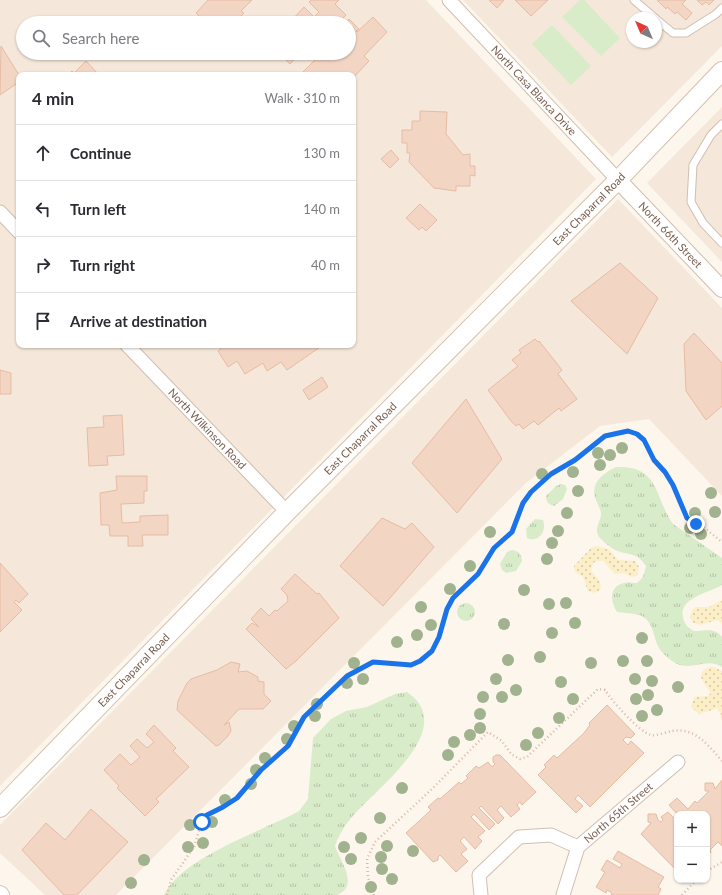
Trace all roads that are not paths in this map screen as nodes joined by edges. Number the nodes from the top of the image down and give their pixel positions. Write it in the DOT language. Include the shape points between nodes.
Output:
graph roads {
  1 [pos="449,0"];
  2 [pos="634,0"];
  3 [pos="722,8"];
  4 [pos="649,12"];
  5 [pos="662,23"];
  6 [pos="722,71"];
  7 [pos="722,124"];
  8 [pos="618,180"];
  9 [pos="0,212"];
  10 [pos="16,229"];
  11 [pos="722,242"];
  12 [pos="722,289"];
  13 [pos="130,348"];
  14 [pos="287,512"];
  15 [pos="678,762"];
  16 [pos="0,808"];
  17 [pos="578,847"];
  18 [pos="481,895"];
  19 [pos="563,895"];
  1 -- 8 [label="street, North Casa Blanca Drive"];
  2 -- 4 [label="lane"];
  3 -- 5 [label="lane" via="686,32 673,33"];
  6 -- 8 [label="main road, East Chaparral Road"];
  7 -- 11 [label="lane" via="711,135 693,165 691,202 703,223"];
  8 -- 12 [label="street, North 66th Street"];
  8 -- 14 [label="main road, East Chaparral Road"];
  9 -- 10 [label="street"];
  13 -- 14 [label="street, North Wilkinson Road"];
  14 -- 16 [label="main road, East Chaparral Road"];
  15 -- 17 [label="street, North 65th Street"];
  17 -- 18 [label="street" via="551,835 519,837 479,875"];
  17 -- 19 [label="street, North 65th Street"];
}
